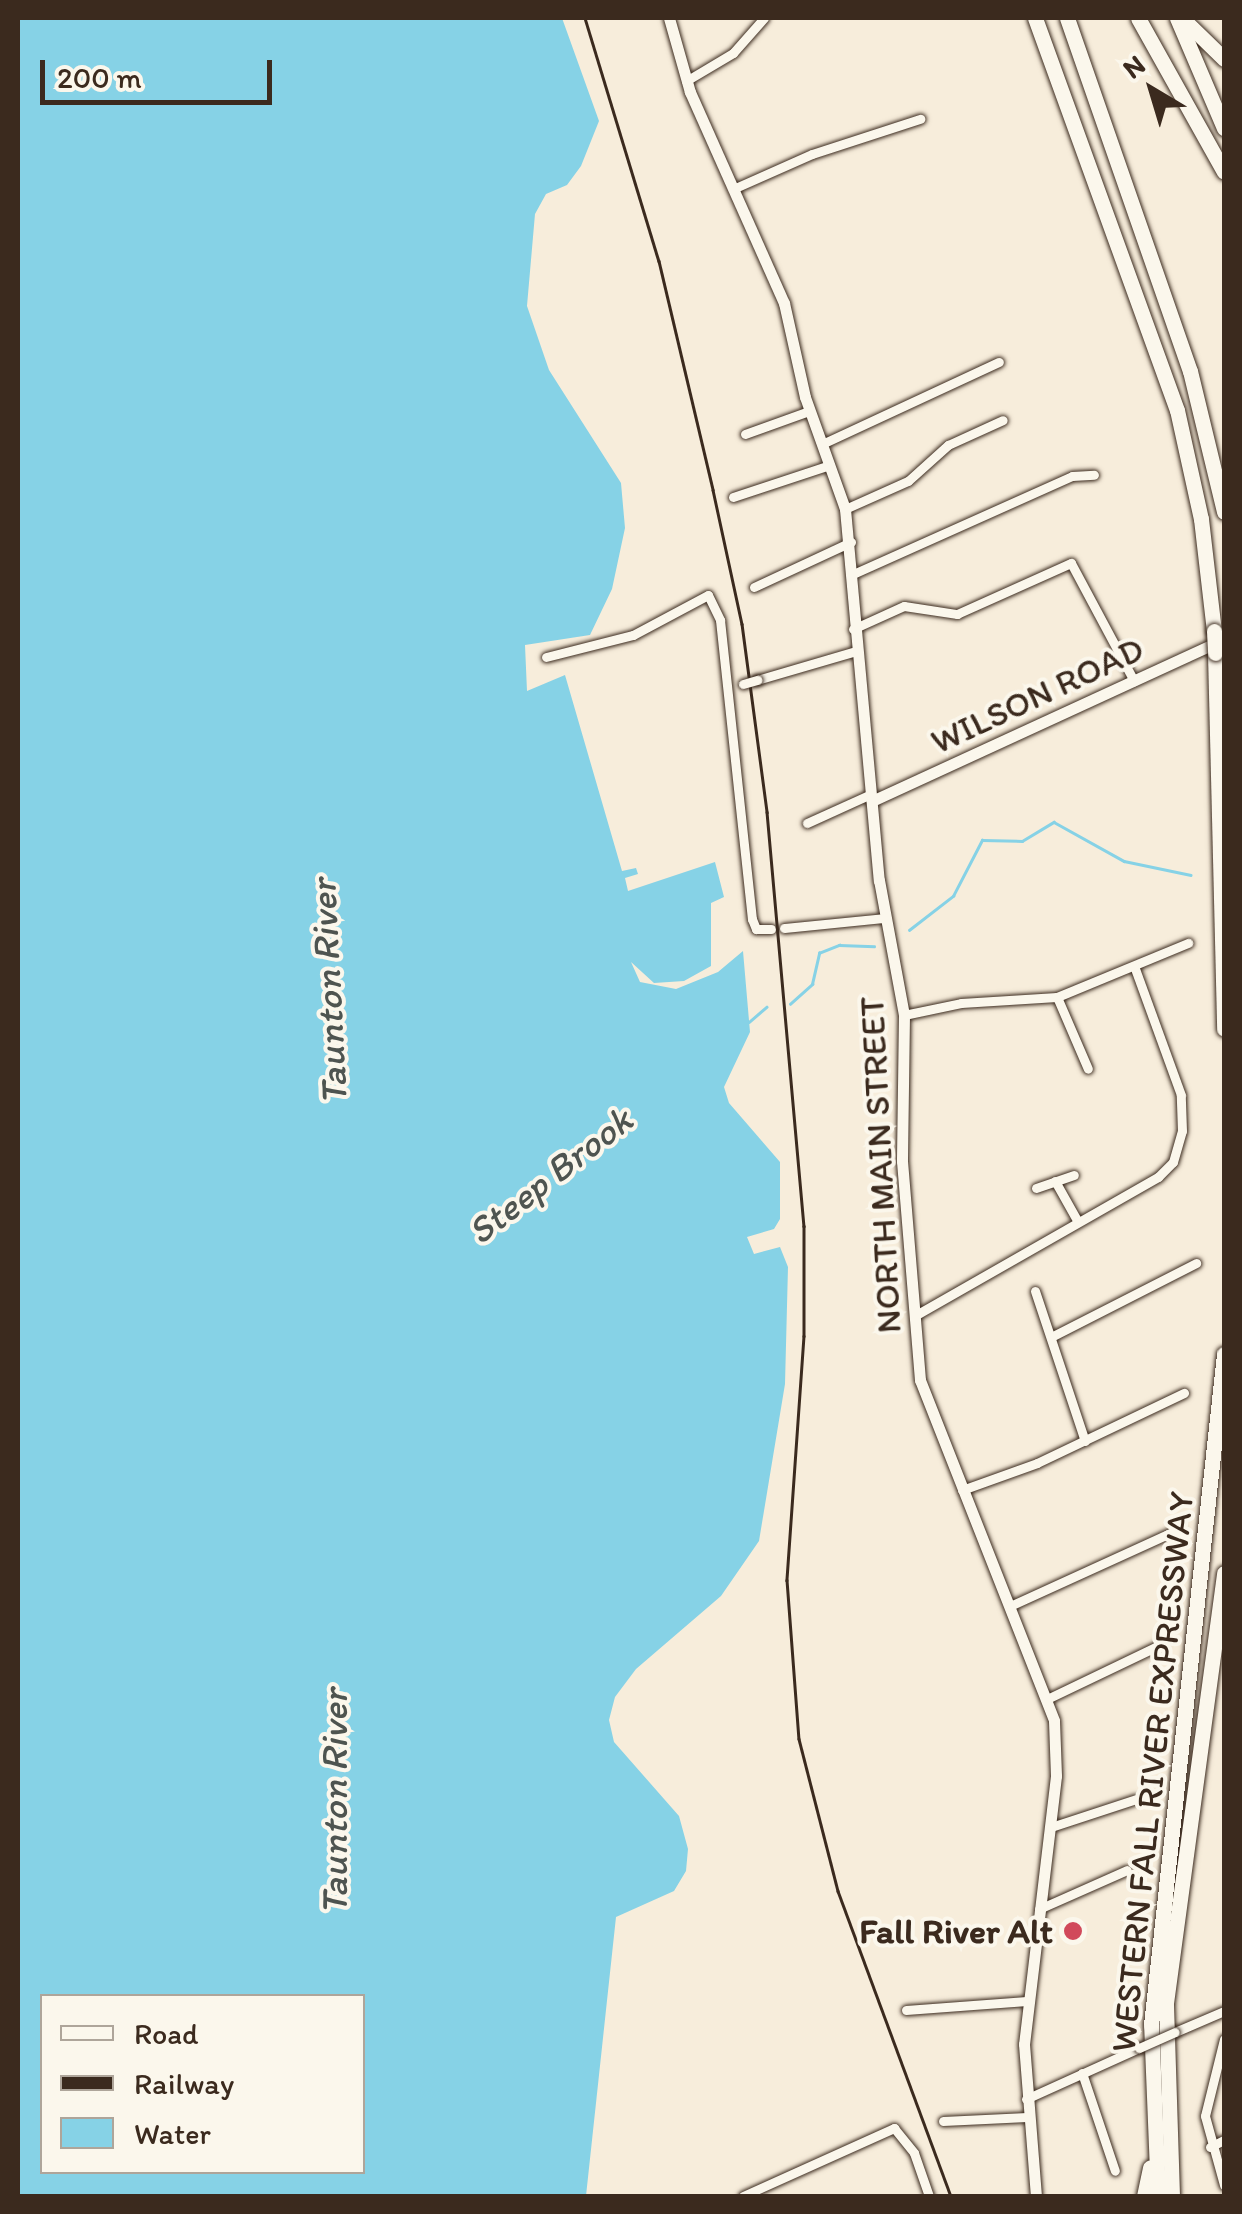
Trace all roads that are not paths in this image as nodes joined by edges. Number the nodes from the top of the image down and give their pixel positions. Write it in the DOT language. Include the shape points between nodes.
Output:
graph roads {
  1 [pos="669,18"];
  2 [pos="764,18"];
  3 [pos="1036,18"];
  4 [pos="1067,18"];
  5 [pos="1138,18"];
  6 [pos="1180,18"];
  7 [pos="1224,59"];
  8 [pos="686,81"];
  9 [pos="920,119"];
  10 [pos="1224,128"];
  11 [pos="1224,172"];
  12 [pos="733,190"];
  13 [pos="999,362"];
  14 [pos="810,411"];
  15 [pos="1003,420"];
  16 [pos="744,434"];
  17 [pos="822,444"];
  18 [pos="830,465"];
  19 [pos="1094,475"];
  20 [pos="733,497"];
  21 [pos="844,509"];
  22 [pos="1224,512"];
  23 [pos="851,542"];
  24 [pos="853,574"];
  25 [pos="754,587"];
  26 [pos="852,629"];
  27 [pos="1218,641"];
  28 [pos="853,652"];
  29 [pos="546,657"];
  30 [pos="1134,681"];
  31 [pos="727,689"];
  32 [pos="872,798"];
  33 [pos="807,823"];
  34 [pos="884,918"];
  35 [pos="784,928"];
  36 [pos="771,929"];
  37 [pos="1188,943"];
  38 [pos="1134,966"];
  39 [pos="1056,997"];
  40 [pos="904,1015"];
  41 [pos="1224,1029"];
  42 [pos="1088,1069"];
  43 [pos="1074,1176"];
  44 [pos="1055,1181"];
  45 [pos="1036,1188"];
  46 [pos="1078,1222"];
  47 [pos="1196,1262"];
  48 [pos="1035,1292"];
  49 [pos="916,1316"];
  50 [pos="1051,1337"];
  51 [pos="1224,1354"];
  52 [pos="1184,1393"];
  53 [pos="1085,1441"];
  54 [pos="962,1490"];
  55 [pos="1179,1529"];
  56 [pos="1224,1573"];
  57 [pos="1010,1606"];
  58 [pos="1162,1644"];
  59 [pos="1047,1698"];
  60 [pos="1136,1799"];
  61 [pos="1051,1827"];
  62 [pos="1128,1870"];
  63 [pos="1038,1910"];
  64 [pos="1027,2001"];
  65 [pos="906,2010"];
  66 [pos="1224,2010"];
  67 [pos="1224,2039"];
  68 [pos="1082,2074"];
  69 [pos="1026,2099"];
  70 [pos="1152,2109"];
  71 [pos="1027,2116"];
  72 [pos="943,2121"];
  73 [pos="1224,2140"];
  74 [pos="1210,2146"];
  75 [pos="1114,2171"];
  76 [pos="1224,2184"];
  77 [pos="743,2196"];
  78 [pos="929,2196"];
  79 [pos="1036,2196"];
  80 [pos="1144,2196"];
  81 [pos="1158,2196"];
  82 [pos="1172,2196"];
  1 -- 8 [label="main road, NORTH MAIN STREET"];
  2 -- 8 [label="street" via="733,54"];
  3 -- 27 [label="highway" via="1177,410"];
  4 -- 22 [label="highway" via="1194,384"];
  5 -- 11 [label="highway"];
  6 -- 7 [label="highway"];
  6 -- 10 [label="highway"];
  8 -- 12 [label="main road, NORTH MAIN STREET"];
  9 -- 12 [label="street" via="812,154"];
  12 -- 14 [label="main road, NORTH MAIN STREET" via="784,303"];
  13 -- 17 [label="street"];
  14 -- 16 [label="street"];
  14 -- 17 [label="main road, NORTH MAIN STREET"];
  15 -- 21 [label="street" via="948,445 908,482"];
  17 -- 18 [label="main road, NORTH MAIN STREET"];
  18 -- 20 [label="street"];
  18 -- 21 [label="main road, NORTH MAIN STREET"];
  19 -- 24 [label="street" via="1072,476"];
  21 -- 23 [label="main road, NORTH MAIN STREET"];
  23 -- 24 [label="main road, NORTH MAIN STREET"];
  23 -- 25 [label="street"];
  24 -- 26 [label="main road, NORTH MAIN STREET"];
  26 -- 28 [label="main road, NORTH MAIN STREET"];
  26 -- 30 [label="street" via="904,606 957,614 1071,563"];
  27 -- 30 [label="main road, WILSON ROAD"];
  27 -- 41 [label="highway"];
  28 -- 31 [label="street, bridge"];
  28 -- 32 [label="main road, NORTH MAIN STREET"];
  29 -- 31 [label="street" via="633,635 708,596 720,620"];
  30 -- 32 [label="main road, WILSON ROAD"];
  31 -- 36 [label="street" via="754,924"];
  32 -- 33 [label="street, WILSON ROAD"];
  32 -- 34 [label="main road, NORTH MAIN STREET"];
  34 -- 35 [label="street"];
  34 -- 40 [label="main road, NORTH MAIN STREET"];
  37 -- 38 [label="street"];
  38 -- 39 [label="street"];
  38 -- 46 [label="street" via="1176,1074 1180,1148 1163,1173"];
  39 -- 40 [label="street" via="961,1003"];
  39 -- 42 [label="street"];
  40 -- 49 [label="main road, NORTH MAIN STREET" via="902,1161"];
  43 -- 44 [label="street"];
  44 -- 45 [label="street"];
  44 -- 46 [label="street"];
  46 -- 49 [label="street"];
  47 -- 50 [label="street"];
  48 -- 50 [label="street"];
  49 -- 54 [label="main road, NORTH MAIN STREET" via="921,1387"];
  50 -- 53 [label="street"];
  51 -- 70 [label="highway, WESTERN FALL RIVER EXPRESSWAY" via="1154,1982"];
  52 -- 53 [label="street"];
  53 -- 54 [label="street"];
  54 -- 57 [label="main road, NORTH MAIN STREET"];
  55 -- 57 [label="street"];
  56 -- 82 [label="highway, WESTERN FALL RIVER EXPRESSWAY" via="1166,2003"];
  57 -- 59 [label="main road, NORTH MAIN STREET"];
  58 -- 59 [label="street"];
  59 -- 61 [label="main road, NORTH MAIN STREET" via="1057,1760"];
  60 -- 61 [label="street"];
  61 -- 63 [label="main road, NORTH MAIN STREET"];
  62 -- 63 [label="street"];
  63 -- 64 [label="main road, NORTH MAIN STREET"];
  64 -- 65 [label="street"];
  64 -- 69 [label="main road, NORTH MAIN STREET"];
  66 -- 68 [label="street, bridge"];
  67 -- 74 [label="street" via="1207,2088"];
  68 -- 69 [label="street"];
  68 -- 75 [label="street"];
  69 -- 71 [label="main road, NORTH MAIN STREET"];
  70 -- 80 [label="highway"];
  70 -- 81 [label="highway, WESTERN FALL RIVER EXPRESSWAY"];
  71 -- 72 [label="street"];
  71 -- 79 [label="main road, NORTH MAIN STREET"];
  73 -- 74 [label="street"];
  74 -- 76 [label="street"];
  77 -- 78 [label="street" via="894,2128"];
}
